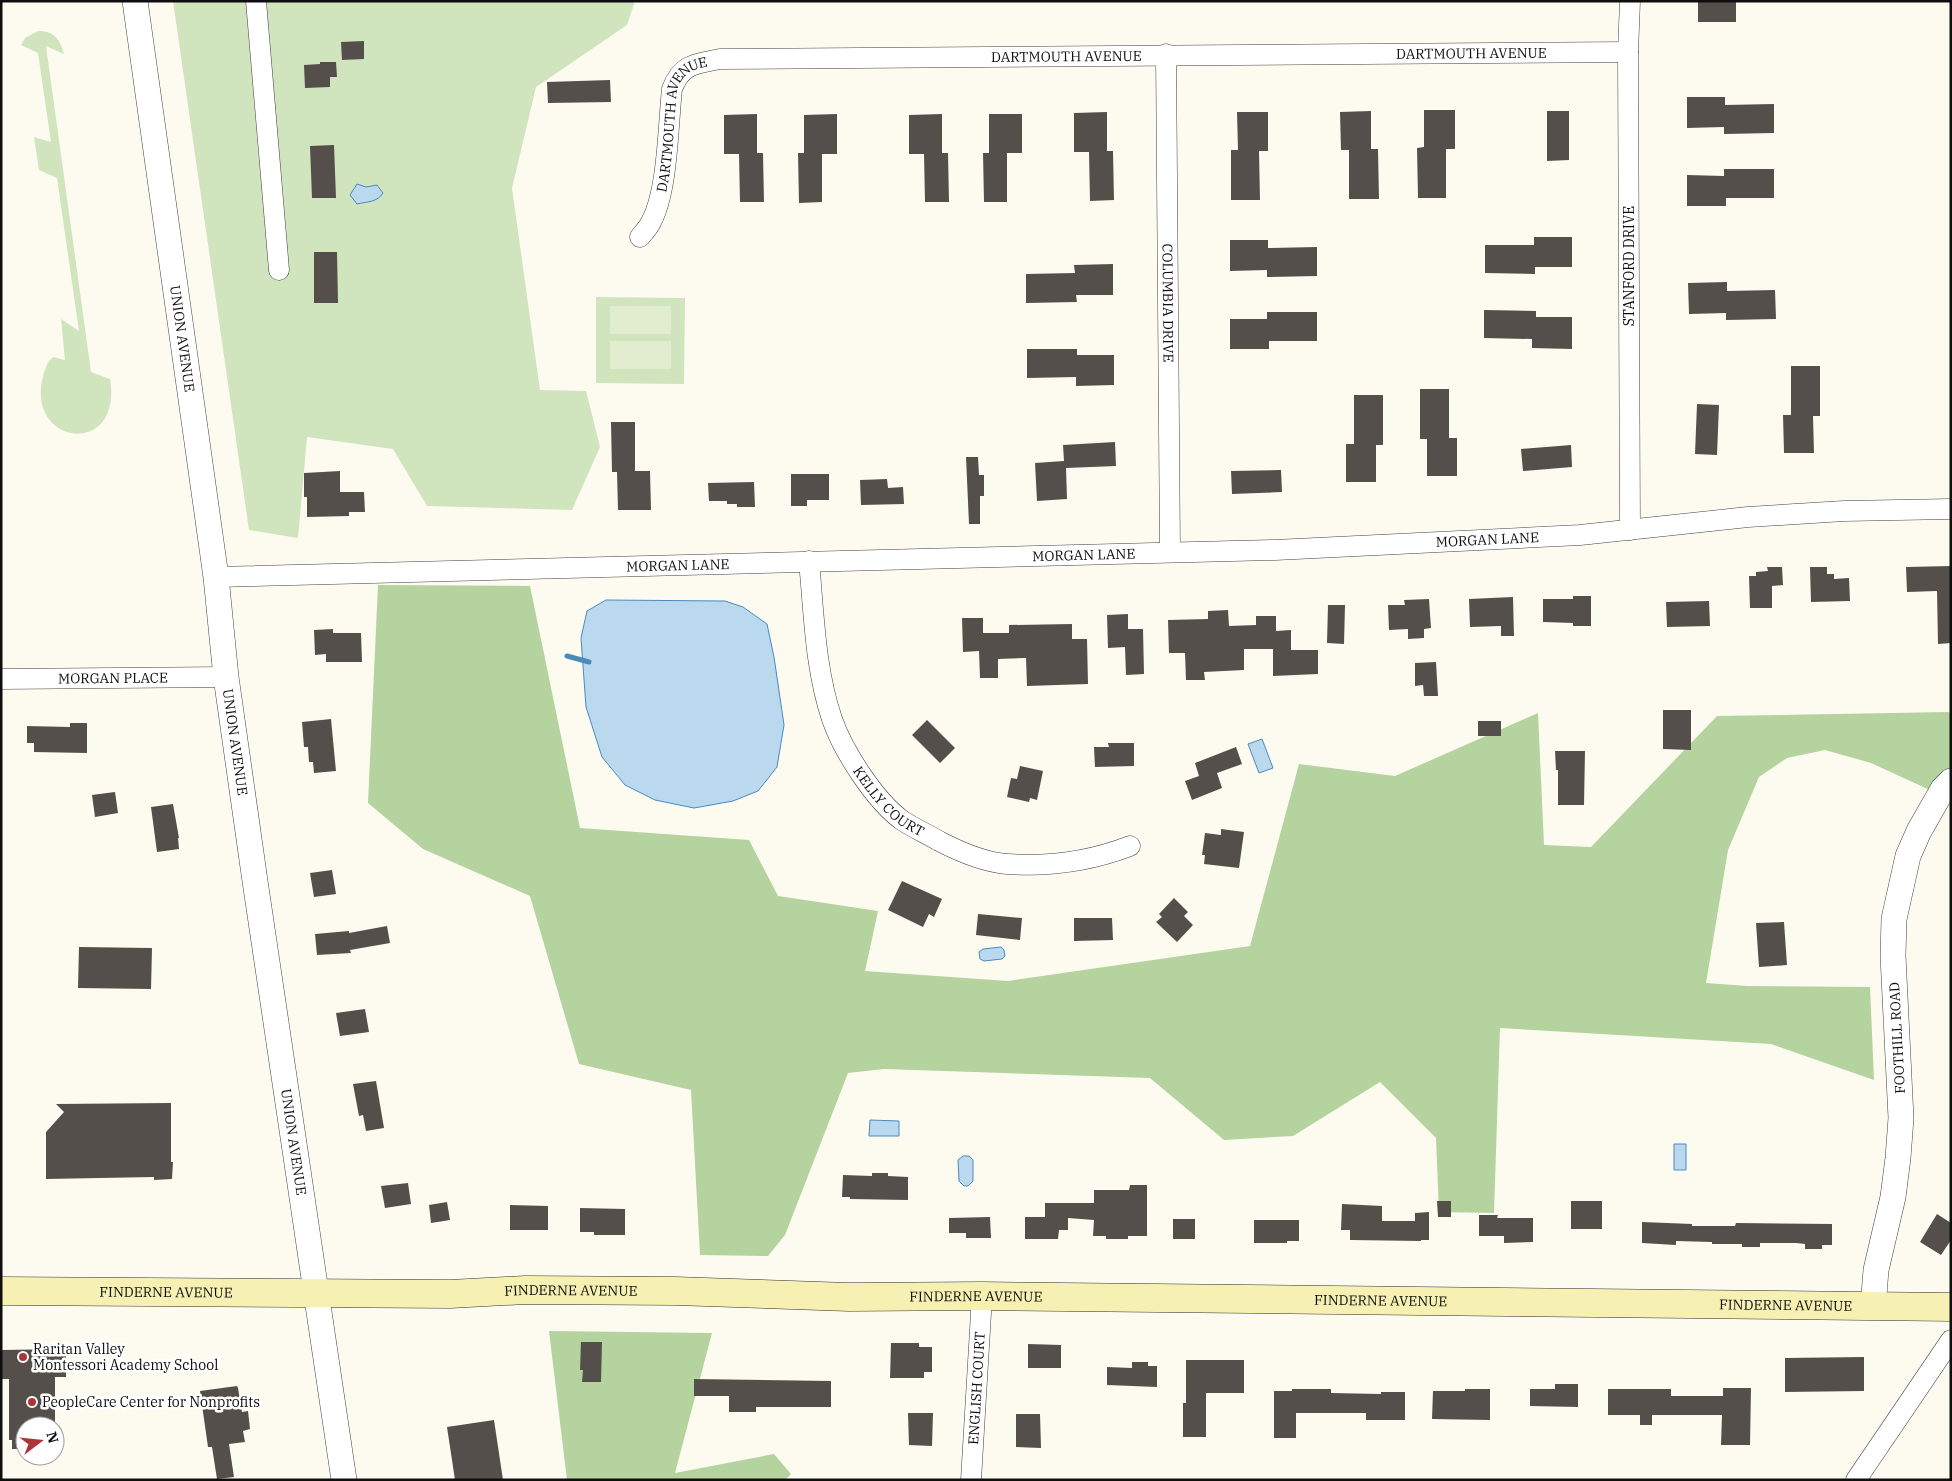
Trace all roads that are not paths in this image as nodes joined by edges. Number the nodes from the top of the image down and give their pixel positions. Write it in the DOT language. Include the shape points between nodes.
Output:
graph roads {
  1 [pos="135,1"];
  2 [pos="256,1"];
  3 [pos="1630,1"];
  4 [pos="1628,52"];
  5 [pos="1166,54"];
  6 [pos="640,237"];
  7 [pos="279,270"];
  8 [pos="1951,509"];
  9 [pos="1630,530"];
  10 [pos="1170,552"];
  11 [pos="810,561"];
  12 [pos="216,577"];
  13 [pos="226,677"];
  14 [pos="1,679"];
  15 [pos="1951,781"];
  16 [pos="1130,846"];
  17 [pos="1,1291"];
  18 [pos="316,1292"];
  19 [pos="982,1296"];
  20 [pos="1874,1307"];
  21 [pos="1951,1307"];
  22 [pos="1951,1340"];
  23 [pos="344,1480"];
  24 [pos="971,1480"];
  25 [pos="1856,1480"];
  1 -- 12 [label="street, UNION AVENUE"];
  2 -- 7 [label="street"];
  3 -- 4 [label="street, STANFORD DRIVE"];
  4 -- 5 [label="street, DARTMOUTH AVENUE"];
  4 -- 9 [label="street, STANFORD DRIVE"];
  5 -- 6 [label="street, DARTMOUTH AVENUE" via="720,59 693,65 682,70 672,89 658,205"];
  5 -- 10 [label="street, COLUMBIA DRIVE"];
  8 -- 9 [label="street, MORGAN LANE" via="1844,511"];
  9 -- 10 [label="street, MORGAN LANE" via="1275,550"];
  10 -- 11 [label="street, MORGAN LANE"];
  11 -- 12 [label="street, MORGAN LANE"];
  11 -- 16 [label="street, KELLY COURT" via="818,652 832,719 844,747 869,787 902,820 953,848 1006,864 1057,864"];
  12 -- 13 [label="street, UNION AVENUE"];
  13 -- 14 [label="street, MORGAN PLACE"];
  13 -- 18 [label="street, UNION AVENUE"];
  15 -- 20 [label="street, FOOTHILL ROAD" via="1919,831 1908,856 1894,919 1892,956 1901,1118 1892,1197 1876,1270"];
  17 -- 18 [label="main road, FINDERNE AVENUE"];
  18 -- 19 [label="main road, FINDERNE AVENUE" via="450,1294 525,1290 849,1297"];
  18 -- 23 [label="street, UNION AVENUE"];
  19 -- 20 [label="main road, FINDERNE AVENUE"];
  19 -- 24 [label="street, ENGLISH COURT"];
  20 -- 21 [label="main road, FINDERNE AVENUE"];
  22 -- 25 [label="street"];
}
